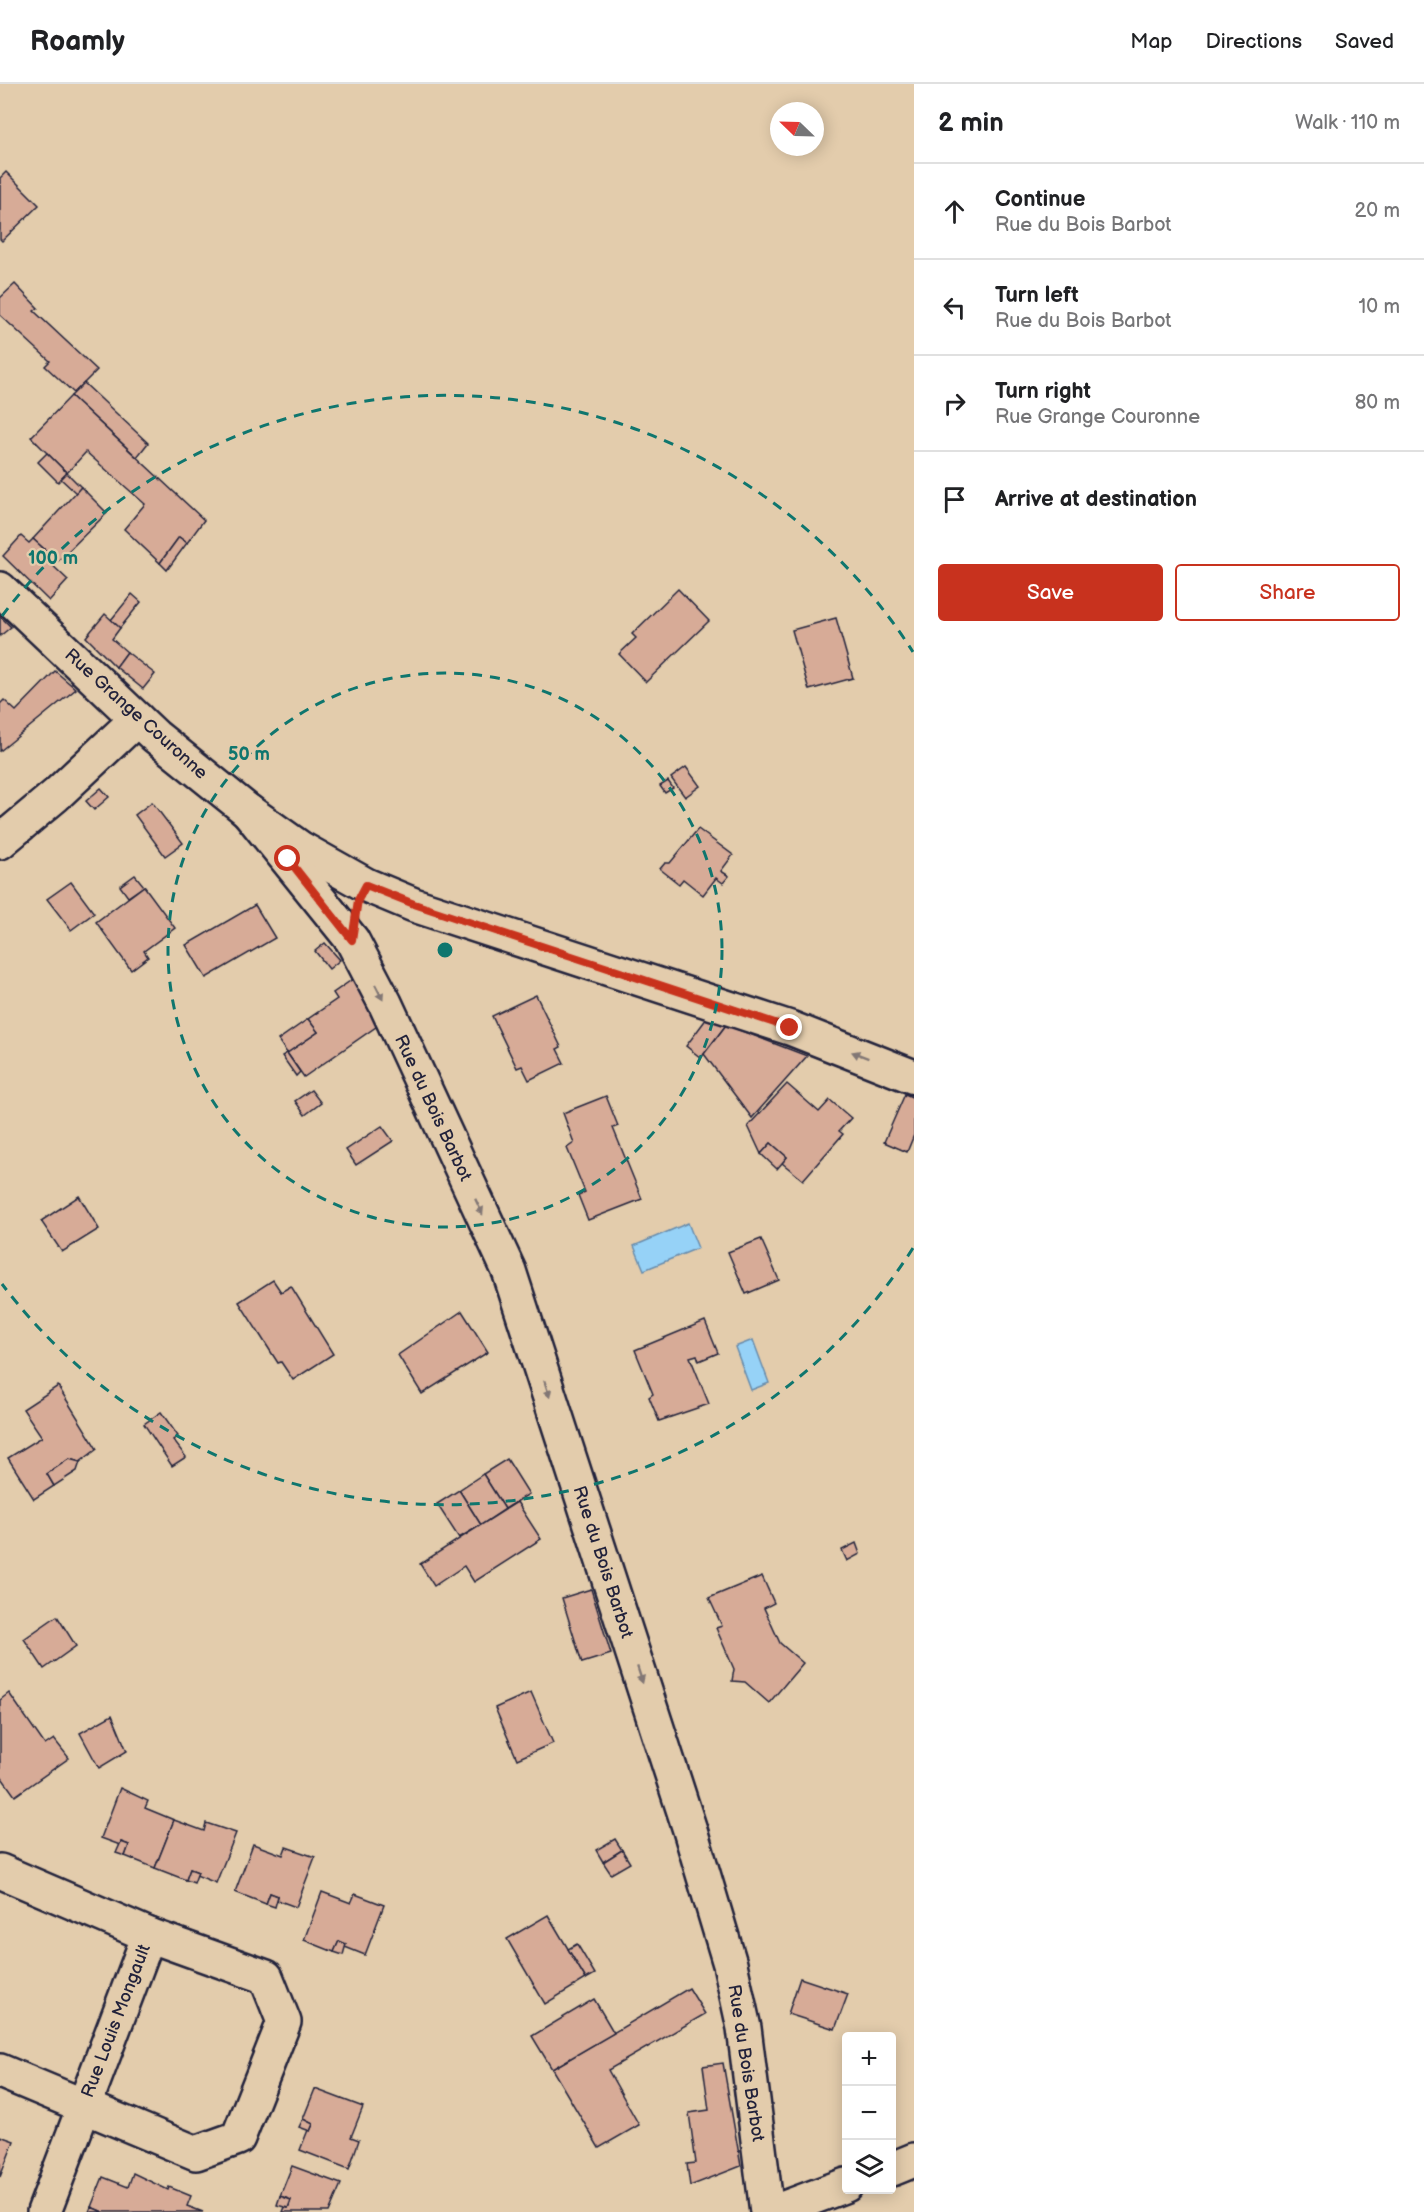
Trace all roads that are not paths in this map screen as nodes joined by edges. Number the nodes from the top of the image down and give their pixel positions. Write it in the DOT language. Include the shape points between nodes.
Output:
graph roads {
  1 [pos="0,589"];
  2 [pos="137,719"];
  3 [pos="248,811"];
  4 [pos="0,842"];
  5 [pos="366,885"];
  6 [pos="352,940"];
  7 [pos="914,1077"];
  8 [pos="0,1871"];
  9 [pos="148,1935"];
  10 [pos="0,2071"];
  11 [pos="84,2107"];
  12 [pos="914,2160"];
  13 [pos="896,2167"];
  14 [pos="842,2186"];
  15 [pos="44,2212"];
  16 [pos="767,2212"];
  17 [pos="774,2212"];
  1 -- 2 [label="street, Rue Grange Couronne"];
  2 -- 3 [label="street, Rue Grange Couronne"];
  2 -- 4 [label="street"];
  3 -- 5 [label="street, Rue Grange Couronne" via="300,848"];
  3 -- 6 [label="street, Rue du Bois Barbot"];
  5 -- 6 [label="street" via="358,900"];
  7 -- 5 [label="street, Rue Grange Couronne, one-way" via="790,1028"];
  6 -- 16 [label="street, Rue du Bois Barbot, one-way" via="509,1271 730,1964 744,2028"];
  8 -- 9 [label="street, Rue Louis Mongault"];
  9 -- 11 [label="street, Rue Louis Mongault"];
  9 -- 11 [label="street, Rue Louis Mongault" via="266,1977 284,2022 238,2138 196,2153"];
  10 -- 11 [label="street, Rue Louis Mongault"];
  11 -- 15 [label="street, Rue Louis Mongault"];
  12 -- 13 [label="street"];
  14 -- 17 [label="street"];
}
